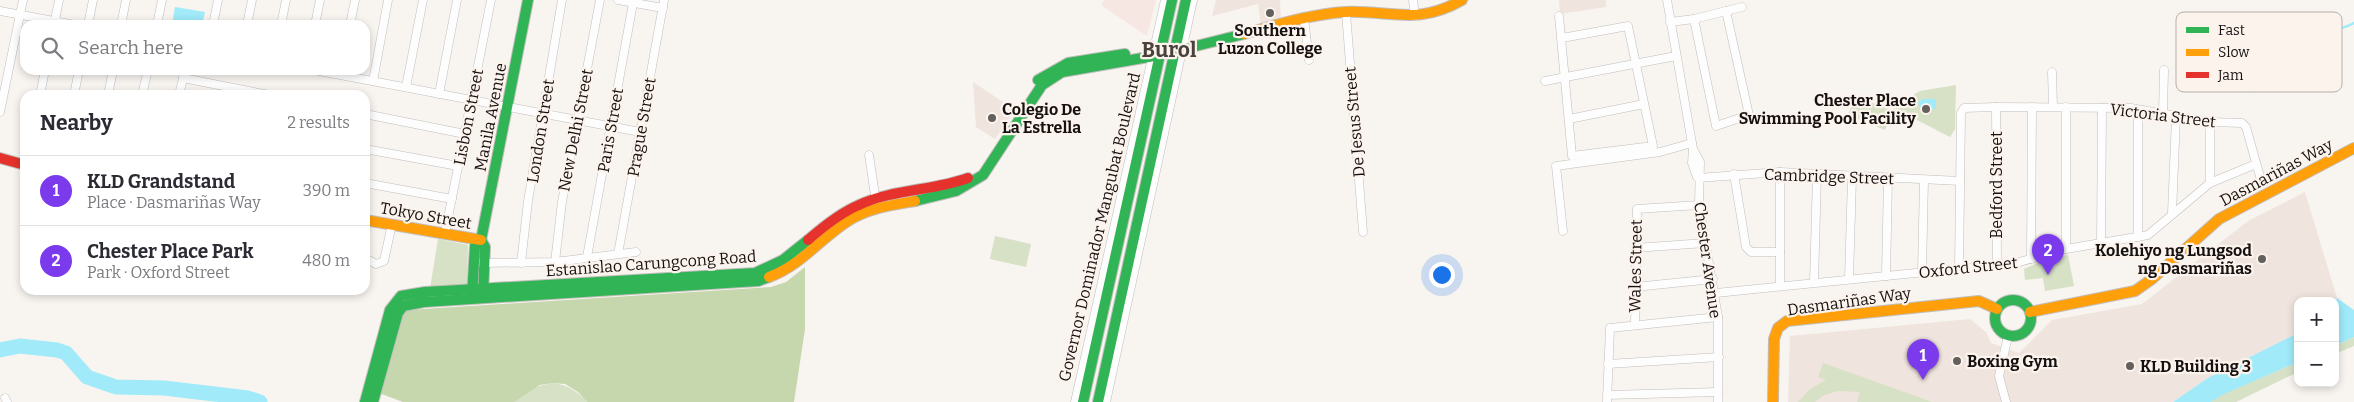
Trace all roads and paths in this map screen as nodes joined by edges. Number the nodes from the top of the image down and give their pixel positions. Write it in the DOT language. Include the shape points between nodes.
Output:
graph roads {
  1 [pos="23,0"];
  2 [pos="59,0"];
  3 [pos="93,0"];
  4 [pos="126,0"];
  5 [pos="162,0"];
  6 [pos="218,0"];
  7 [pos="252,0"];
  8 [pos="286,0"];
  9 [pos="320,0"];
  10 [pos="355,0"];
  11 [pos="388,0"];
  12 [pos="423,0"];
  13 [pos="457,0"];
  14 [pos="491,0"];
  15 [pos="528,0"];
  16 [pos="562,0"];
  17 [pos="600,0"];
  18 [pos="618,0"];
  19 [pos="1165,0"];
  20 [pos="1172,0"];
  21 [pos="1186,0"];
  22 [pos="1193,0"];
  23 [pos="1413,0"];
  24 [pos="1462,0"];
  25 [pos="1667,0"];
  26 [pos="633,3"];
  27 [pos="663,4"];
  28 [pos="1742,7"];
  29 [pos="0,11"];
  30 [pos="1346,12"];
  31 [pos="1726,12"];
  32 [pos="20,14"];
  33 [pos="1415,16"];
  34 [pos="1559,16"];
  35 [pos="1304,18"];
  36 [pos="1694,19"];
  37 [pos="43,20"];
  38 [pos="55,20"];
  39 [pos="89,20"];
  40 [pos="122,20"];
  41 [pos="158,20"];
  42 [pos="214,20"];
  43 [pos="248,20"];
  44 [pos="282,20"];
  45 [pos="316,20"];
  46 [pos="351,20"];
  47 [pos="1670,22"];
  48 [pos="1562,38"];
  49 [pos="1179,48"];
  50 [pos="1157,53"];
  51 [pos="1676,56"];
  52 [pos="1309,60"];
  53 [pos="1636,64"];
  54 [pos="2164,70"];
  55 [pos="2052,72"];
  56 [pos="44,75"];
  57 [pos="78,75"];
  58 [pos="112,75"];
  59 [pos="147,75"];
  60 [pos="184,75"];
  61 [pos="188,75"];
  62 [pos="351,75"];
  63 [pos="1565,78"];
  64 [pos="373,81"];
  65 [pos="1545,81"];
  66 [pos="406,88"];
  67 [pos="41,90"];
  68 [pos="75,90"];
  69 [pos="109,90"];
  70 [pos="143,90"];
  71 [pos="180,90"];
  72 [pos="249,90"];
  73 [pos="439,94"];
  74 [pos="472,100"];
  75 [pos="1644,104"];
  76 [pos="507,106"];
  77 [pos="1996,107"];
  78 [pos="2032,107"];
  79 [pos="2053,107"];
  80 [pos="2066,107"];
  81 [pos="2102,108"];
  82 [pos="2138,111"];
  83 [pos="0,112"];
  84 [pos="543,113"];
  85 [pos="2163,114"];
  86 [pos="370,115"];
  87 [pos="2176,117"];
  88 [pos="577,120"];
  89 [pos="1569,120"];
  90 [pos="2210,122"];
  91 [pos="611,126"];
  92 [pos="640,132"];
  93 [pos="465,134"];
  94 [pos="1692,146"];
  95 [pos="2354,148"];
  96 [pos="370,150"];
  97 [pos="870,155"];
  98 [pos="0,158"];
  99 [pos="20,164"];
  100 [pos="2256,164"];
  101 [pos="458,166"];
  102 [pos="1780,172"];
  103 [pos="1734,174"];
  104 [pos="1817,175"];
  105 [pos="1698,178"];
  106 [pos="1852,178"];
  107 [pos="1888,179"];
  108 [pos="1924,180"];
  109 [pos="2260,180"];
  110 [pos="1960,181"];
  111 [pos="2210,183"];
  112 [pos="370,184"];
  113 [pos="452,199"];
  114 [pos="876,204"];
  115 [pos="1699,205"];
  116 [pos="2172,213"];
  117 [pos="370,221"];
  118 [pos="392,224"];
  119 [pos="1122,225"];
  120 [pos="1136,228"];
  121 [pos="1563,231"];
  122 [pos="1363,232"];
  123 [pos="445,234"];
  124 [pos="2138,237"];
  125 [pos="482,240"];
  126 [pos="1705,243"];
  127 [pos="2101,244"];
  128 [pos="1635,248"];
  129 [pos="2066,249"];
  130 [pos="636,252"];
  131 [pos="1780,252"];
  132 [pos="618,254"];
  133 [pos="587,257"];
  134 [pos="2031,259"];
  135 [pos="370,261"];
  136 [pos="554,262"];
  137 [pos="478,263"];
  138 [pos="521,263"];
  139 [pos="1997,264"];
  140 [pos="1959,268"];
  141 [pos="1922,272"];
  142 [pos="1886,276"];
  143 [pos="1713,279"];
  144 [pos="1849,279"];
  145 [pos="1814,282"];
  146 [pos="1780,286"];
  147 [pos="1635,287"];
  148 [pos="1716,294"];
  149 [pos="472,295"];
  150 [pos="483,295"];
  151 [pos="1997,309"];
  152 [pos="2030,312"];
  153 [pos="1718,316"];
  154 [pos="1635,325"];
  155 [pos="2008,336"];
  156 [pos="1719,357"];
  157 [pos="1608,364"];
  158 [pos="1718,392"];
  159 [pos="1607,398"];
  160 [pos="365,402"];
  161 [pos="373,402"];
  162 [pos="1075,402"];
  163 [pos="1083,402"];
  164 [pos="1098,402"];
  165 [pos="1106,402"];
  166 [pos="1718,402"];
  167 [pos="1773,402"];
  168 [pos="2006,402"];
  1 -- 32 [label="street"];
  2 -- 38 [label="street"];
  3 -- 39 [label="street"];
  4 -- 40 [label="street"];
  5 -- 41 [label="street"];
  6 -- 42 [label="street"];
  7 -- 43 [label="street"];
  8 -- 44 [label="street"];
  9 -- 45 [label="street"];
  10 -- 46 [label="street"];
  11 -- 64 [label="street"];
  12 -- 66 [label="street"];
  13 -- 73 [label="street"];
  14 -- 74 [label="street, Lisbon Street"];
  15 -- 76 [label="street, Manila Avenue"];
  16 -- 84 [label="street, London Street"];
  17 -- 88 [label="street, New Delhi Street"];
  18 -- 26 [label="street"];
  19 -- 50 [label="street, Governor Dominador Mangubat Boulevard"];
  20 -- 50 [label="street, Governor Dominador Mangubat Boulevard"];
  21 -- 49 [label="street"];
  22 -- 49 [label="street"];
  23 -- 33 [label="street"];
  24 -- 33 [label="street, Estanislao Carungcong Road" via="1448,8"];
  25 -- 47 [label="street, Chester Avenue"];
  26 -- 27 [label="street"];
  26 -- 91 [label="street, Paris Street"];
  27 -- 92 [label="street, Prague Street"];
  28 -- 31 [label="street"];
  29 -- 32 [label="street"];
  30 -- 33 [label="street, Estanislao Carungcong Road"];
  30 -- 35 [label="street, Estanislao Carungcong Road"];
  30 -- 122 [label="street, De Jesus Street"];
  31 -- 36 [label="street"];
  31 -- 36 [label="street" via="1749,115 1716,126"];
  32 -- 37 [label="street"];
  32 -- 83 [label="street"];
  34 -- 48 [label="street"];
  35 -- 49 [label="street, Estanislao Carungcong Road"];
  35 -- 52 [label="street"];
  36 -- 47 [label="street"];
  47 -- 51 [label="street, Chester Avenue"];
  48 -- 53 [label="street" via="1628,26"];
  48 -- 63 [label="street"];
  49 -- 50 [label="street, Estanislao Carungcong Road"];
  49 -- 120 [label="street"];
  49 -- 165 [label="street"];
  50 -- 114 [label="street, Estanislao Carungcong Road" via="1073,69 1052,77 1042,85 982,175 974,182 943,194"];
  50 -- 119 [label="street, Governor Dominador Mangubat Boulevard"];
  50 -- 162 [label="street, Governor Dominador Mangubat Boulevard"];
  51 -- 53 [label="street"];
  51 -- 94 [label="street, Chester Avenue"];
  53 -- 63 [label="street"];
  53 -- 75 [label="street"];
  54 -- 85 [label="street"];
  55 -- 79 [label="street"];
  56 -- 67 [label="street"];
  57 -- 68 [label="street"];
  58 -- 69 [label="street"];
  59 -- 70 [label="street"];
  60 -- 71 [label="street"];
  61 -- 72 [label="street"];
  62 -- 64 [label="street"];
  63 -- 65 [label="street"];
  63 -- 89 [label="street"];
  64 -- 66 [label="street"];
  66 -- 73 [label="street"];
  73 -- 74 [label="street"];
  74 -- 76 [label="street"];
  74 -- 93 [label="street, Lisbon Street"];
  75 -- 89 [label="street"];
  75 -- 89 [label="street" via="1652,146 1572,156"];
  76 -- 84 [label="street"];
  76 -- 125 [label="street, Manila Avenue"];
  77 -- 78 [label="street, Victoria Street"];
  77 -- 110 [label="street, Victoria Street" via="1964,108 1961,113"];
  77 -- 139 [label="street, Bedford Street"];
  78 -- 79 [label="street, Victoria Street"];
  78 -- 134 [label="street"];
  79 -- 80 [label="street, Victoria Street"];
  80 -- 81 [label="street, Victoria Street"];
  80 -- 129 [label="street"];
  81 -- 82 [label="street, Victoria Street"];
  81 -- 127 [label="street"];
  82 -- 85 [label="street, Victoria Street"];
  82 -- 124 [label="street"];
  84 -- 88 [label="street"];
  84 -- 138 [label="street, London Street"];
  85 -- 87 [label="street, Victoria Street"];
  86 -- 93 [label="street"];
  87 -- 90 [label="street, Victoria Street"];
  87 -- 116 [label="street"];
  88 -- 91 [label="street"];
  88 -- 136 [label="street, New Delhi Street"];
  90 -- 100 [label="street, Victoria Street" via="2242,123"];
  90 -- 111 [label="street"];
  91 -- 92 [label="street"];
  91 -- 133 [label="street, Paris Street"];
  92 -- 132 [label="street, Prague Street"];
  93 -- 101 [label="street, Lisbon Street"];
  94 -- 105 [label="street, Chester Avenue" via="1700,162"];
  94 -- 121 [label="street" via="1556,166"];
  95 -- 152 [label="street, Dasmariñas Way" via="2219,219 2135,291"];
  96 -- 101 [label="street"];
  97 -- 114 [label="street"];
  98 -- 99 [label="street"];
  100 -- 109 [label="street, Victoria Street"];
  100 -- 111 [label="street, Oxford Street"];
  101 -- 113 [label="street, Lisbon Street"];
  102 -- 103 [label="street, Cambridge Street"];
  102 -- 104 [label="street, Cambridge Street"];
  102 -- 131 [label="street"];
  103 -- 105 [label="street, Cambridge Street"];
  103 -- 131 [label="street" via="1746,247 1751,252"];
  104 -- 106 [label="street, Cambridge Street"];
  104 -- 145 [label="street"];
  105 -- 115 [label="street, Chester Avenue"];
  106 -- 107 [label="street, Cambridge Street"];
  106 -- 144 [label="street"];
  107 -- 108 [label="street, Cambridge Street"];
  107 -- 142 [label="street"];
  108 -- 110 [label="street, Cambridge Street"];
  108 -- 141 [label="street"];
  110 -- 140 [label="street"];
  111 -- 116 [label="street, Oxford Street"];
  112 -- 113 [label="street"];
  113 -- 123 [label="street, Lisbon Street"];
  114 -- 150 [label="street, Estanislao Carungcong Road" via="838,214 778,264 756,272"];
  115 -- 126 [label="street, Chester Avenue"];
  115 -- 128 [label="street, Wales Street" via="1637,209"];
  116 -- 124 [label="street, Oxford Street" via="2148,235"];
  117 -- 118 [label="street, Tokyo Street"];
  118 -- 123 [label="street, Tokyo Street"];
  118 -- 135 [label="street" via="384,261 376,264"];
  119 -- 120 [label="street"];
  119 -- 163 [label="street, Governor Dominador Mangubat Boulevard"];
  120 -- 164 [label="street"];
  123 -- 125 [label="street, Tokyo Street"];
  124 -- 127 [label="street, Oxford Street"];
  125 -- 137 [label="street, Manila Avenue" via="475,246"];
  126 -- 128 [label="street"];
  126 -- 143 [label="street, Chester Avenue"];
  127 -- 129 [label="street, Oxford Street"];
  128 -- 147 [label="street, Wales Street"];
  129 -- 134 [label="street, Oxford Street"];
  130 -- 132 [label="street"];
  131 -- 146 [label="street"];
  132 -- 133 [label="street"];
  133 -- 136 [label="street"];
  134 -- 139 [label="street, Oxford Street"];
  136 -- 138 [label="street"];
  137 -- 138 [label="street"];
  137 -- 149 [label="street, Manila Avenue"];
  137 -- 150 [label="street, Manila Avenue"];
  139 -- 140 [label="street, Oxford Street"];
  140 -- 141 [label="street, Oxford Street"];
  141 -- 142 [label="street, Oxford Street"];
  142 -- 144 [label="street, Oxford Street"];
  143 -- 147 [label="street"];
  143 -- 148 [label="street, Chester Avenue"];
  144 -- 145 [label="street, Oxford Street"];
  145 -- 146 [label="street, Oxford Street"];
  146 -- 148 [label="street, Oxford Street"];
  147 -- 154 [label="street, Wales Street"];
  148 -- 153 [label="street, Chester Avenue"];
  149 -- 150 [label="street, Estanislao Carungcong Road"];
  149 -- 160 [label="street, Estanislao Carungcong Road" via="425,292 395,300"];
  149 -- 161 [label="street, Estanislao Carungcong Road" via="401,308"];
  151 -- 152 [label="street" via="2004,302 2014,300 2024,304"];
  151 -- 155 [label="street" via="1996,325"];
  151 -- 167 [label="street, Dasmariñas Way" via="1979,301 1787,321 1778,328 1774,338"];
  152 -- 155 [label="street" via="2026,330 2018,336"];
  153 -- 154 [label="street"];
  153 -- 156 [label="street, Chester Avenue"];
  154 -- 157 [label="street" via="1610,328"];
  155 -- 168 [label="street" via="1999,376"];
  156 -- 157 [label="street"];
  156 -- 158 [label="street, Chester Avenue"];
  157 -- 159 [label="street"];
  158 -- 159 [label="street"];
  158 -- 166 [label="street, Chester Avenue"];
}
